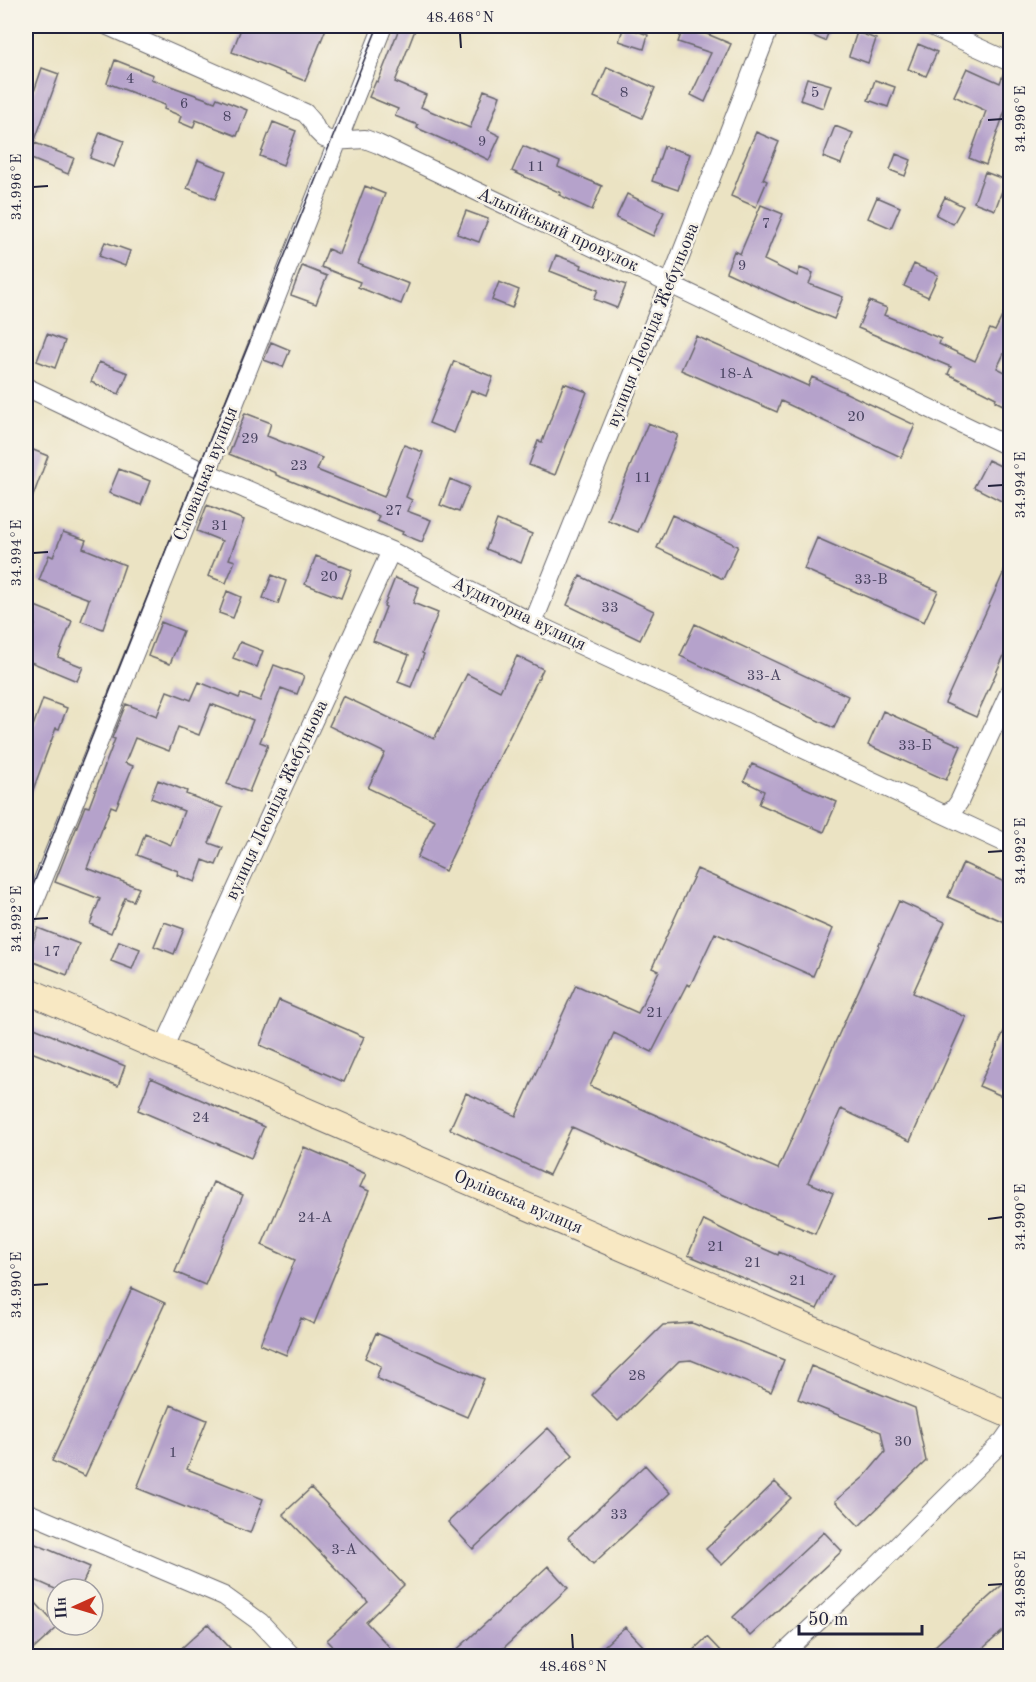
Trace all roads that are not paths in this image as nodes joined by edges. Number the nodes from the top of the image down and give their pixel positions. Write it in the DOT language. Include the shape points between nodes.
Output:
graph roads {
  1 [pos="108,26"];
  2 [pos="383,26"];
  3 [pos="770,26"];
  4 [pos="931,26"];
  5 [pos="1011,62"];
  6 [pos="337,141"];
  7 [pos="670,283"];
  8 [pos="26,387"];
  9 [pos="1011,447"];
  10 [pos="207,473"];
  11 [pos="391,551"];
  12 [pos="533,623"];
  13 [pos="1011,691"];
  14 [pos="946,814"];
  15 [pos="1011,845"];
  16 [pos="26,922"];
  17 [pos="26,990"];
  18 [pos="163,1049"];
  19 [pos="1011,1415"];
  20 [pos="1011,1431"];
  21 [pos="26,1512"];
  22 [pos="292,1656"];
  23 [pos="781,1656"];
  1 -- 6 [label="street" via="305,113 324,138"];
  2 -- 6 [label="street, Словацька вулиця"];
  3 -- 7 [label="street, вулиця Леоніда Жебуньова"];
  4 -- 5 [label="street"];
  6 -- 7 [label="street, Альпійський провулок" via="365,140 378,144"];
  6 -- 10 [label="street, Словацька вулиця"];
  7 -- 9 [label="street, Альпійський провулок"];
  7 -- 12 [label="street, вулиця Леоніда Жебуньова"];
  8 -- 10 [label="street, Аудиторна вулиця"];
  10 -- 11 [label="street, Аудиторна вулиця"];
  10 -- 16 [label="street, Словацька вулиця"];
  11 -- 12 [label="street, Аудиторна вулиця"];
  11 -- 18 [label="street, вулиця Леоніда Жебуньова"];
  12 -- 14 [label="street, Аудиторна вулиця"];
  13 -- 14 [label="street" via="959,802"];
  14 -- 15 [label="street, Аудиторна вулиця"];
  17 -- 18 [label="street, Орлівська вулиця"];
  18 -- 19 [label="street, Орлівська вулиця"];
  20 -- 23 [label="street"];
  21 -- 22 [label="street" via="224,1596 260,1622"];
}
